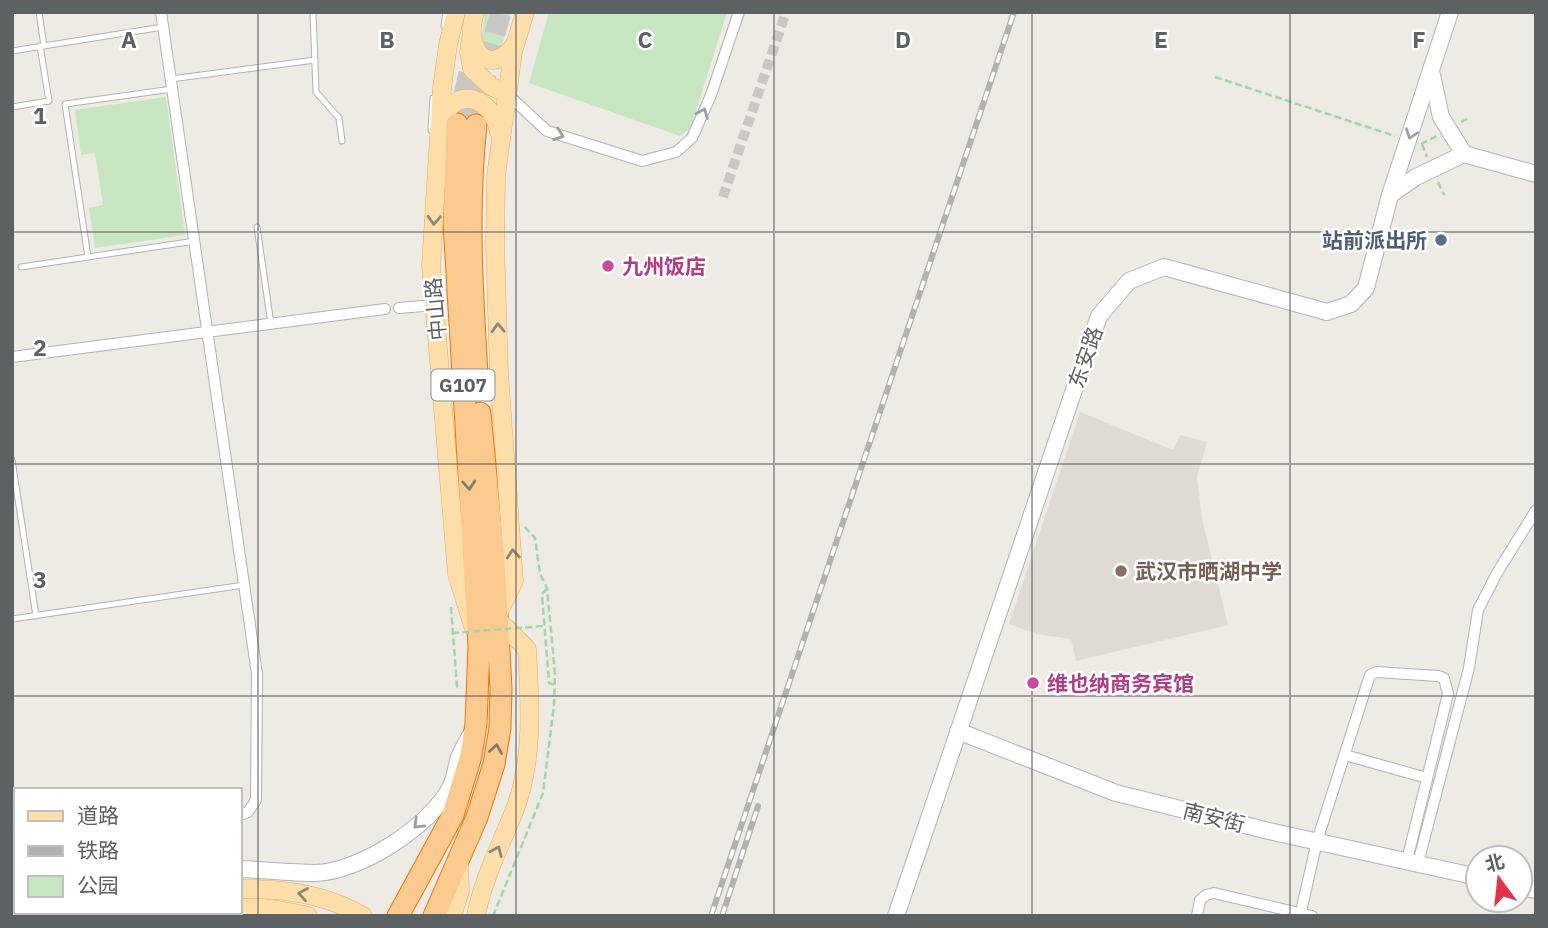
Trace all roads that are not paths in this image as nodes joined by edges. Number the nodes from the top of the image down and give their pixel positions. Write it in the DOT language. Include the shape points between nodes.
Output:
graph roads {
  1 [pos="38,12"];
  2 [pos="161,12"];
  3 [pos="313,12"];
  4 [pos="446,12"];
  5 [pos="456,12"];
  6 [pos="525,12"];
  7 [pos="739,12"];
  8 [pos="1450,12"];
  9 [pos="474,18"];
  10 [pos="163,27"];
  11 [pos="515,44"];
  12 [pos="42,46"];
  13 [pos="12,51"];
  14 [pos="315,60"];
  15 [pos="1432,72"];
  16 [pos="172,84"];
  17 [pos="506,93"];
  18 [pos="12,107"];
  19 [pos="458,126"];
  20 [pos="501,139"];
  21 [pos="342,141"];
  22 [pos="438,152"];
  23 [pos="1464,154"];
  24 [pos="1536,174"];
  25 [pos="1390,195"];
  26 [pos="257,227"];
  27 [pos="195,241"];
  28 [pos="88,257"];
  29 [pos="21,267"];
  30 [pos="435,305"];
  31 [pos="399,308"];
  32 [pos="385,309"];
  33 [pos="271,325"];
  34 [pos="208,332"];
  35 [pos="12,357"];
  36 [pos="12,460"];
  37 [pos="1536,510"];
  38 [pos="244,584"];
  39 [pos="36,616"];
  40 [pos="496,618"];
  41 [pos="12,620"];
  42 [pos="479,646"];
  43 [pos="476,724"];
  44 [pos="958,731"];
  45 [pos="1345,755"];
  46 [pos="1427,778"];
  47 [pos="242,814"];
  48 [pos="1317,841"];
  49 [pos="459,860"];
  50 [pos="1413,862"];
  51 [pos="242,869"];
  52 [pos="1464,874"];
  53 [pos="242,889"];
  54 [pos="242,908"];
  55 [pos="395,910"];
  56 [pos="1300,914"];
  57 [pos="307,916"];
  58 [pos="363,916"];
  59 [pos="434,916"];
  60 [pos="452,916"];
  61 [pos="476,916"];
  62 [pos="896,916"];
  63 [pos="1197,916"];
  64 [pos="1312,916"];
  1 -- 12 [label="lane"];
  2 -- 10 [label="street"];
  3 -- 14 [label="lane"];
  4 -- 22 [label="lane" via="430,118"];
  5 -- 19 [label="main road, 中山路" via="448,45"];
  6 -- 11 [label="main road"];
  17 -- 7 [label="street, one-way" via="547,131 642,161 658,159 676,152 692,138"];
  8 -- 15 [label="street, 东安路"];
  9 -- 11 [label="main road" via="472,36 481,56 501,59"];
  9 -- 17 [label="main road" via="469,52 472,69"];
  10 -- 12 [label="lane"];
  10 -- 16 [label="street"];
  11 -- 17 [label="main road"];
  12 -- 13 [label="lane"];
  12 -- 18 [label="lane" via="48,101"];
  14 -- 16 [label="lane"];
  14 -- 21 [label="lane" via="316,92 339,118"];
  15 -- 23 [label="street" via="1441,117"];
  15 -- 25 [label="street, 东安路, one-way"];
  16 -- 27 [label="street"];
  16 -- 28 [label="lane" via="65,104"];
  17 -- 20 [label="main road"];
  19 -- 20 [label="main road" via="443,117 451,105 473,98 493,113"];
  19 -- 22 [label="main road, 中山路"];
  19 -- 40 [label="highway, G107" via="471,173 472,296"];
  19 -- 42 [label="highway, G107, one-way" via="455,234"];
  40 -- 20 [label="main road, one-way" via="514,581 499,373 496,176"];
  22 -- 30 [label="main road, 中山路, one-way" via="431,266"];
  23 -- 24 [label="street"];
  23 -- 25 [label="street"];
  25 -- 44 [label="street, 东安路" via="1366,288 1351,304 1327,312 1164,267 1129,281 1099,316"];
  26 -- 33 [label="lane"];
  27 -- 28 [label="lane"];
  27 -- 34 [label="street"];
  28 -- 29 [label="lane"];
  30 -- 31 [label="street"];
  30 -- 42 [label="main road, 中山路" via="457,574"];
  32 -- 33 [label="street"];
  33 -- 34 [label="street"];
  34 -- 35 [label="street"];
  34 -- 38 [label="street"];
  36 -- 39 [label="lane"];
  37 -- 50 [label="street" via="1478,610 1469,668"];
  38 -- 39 [label="lane"];
  38 -- 47 [label="street" via="258,682 256,800"];
  39 -- 41 [label="lane"];
  49 -- 40 [label="highway, G107, one-way" via="485,794 500,728"];
  61 -- 40 [label="main road, one-way" via="487,875 515,808 528,750 527,649"];
  42 -- 43 [label="highway, G107"];
  43 -- 51 [label="street, one-way" via="460,754 451,786 408,834 388,848 341,869 316,873"];
  43 -- 55 [label="highway, G107" via="453,815 421,878"];
  44 -- 48 [label="street, 南安街" via="1116,793"];
  44 -- 62 [label="street, 东安路"];
  45 -- 46 [label="street"];
  45 -- 46 [label="street" via="1370,675 1438,676 1444,678 1448,694"];
  45 -- 48 [label="street"];
  46 -- 50 [label="street"];
  48 -- 50 [label="street, 南安街"];
  48 -- 56 [label="street"];
  49 -- 59 [label="highway"];
  49 -- 60 [label="main road, G107" via="460,891"];
  50 -- 52 [label="street, 南安街"];
  58 -- 53 [label="main road, one-way" via="314,896"];
  54 -- 57 [label="main road"];
  56 -- 63 [label="street" via="1214,894 1200,900"];
  56 -- 64 [label="street"];
}
